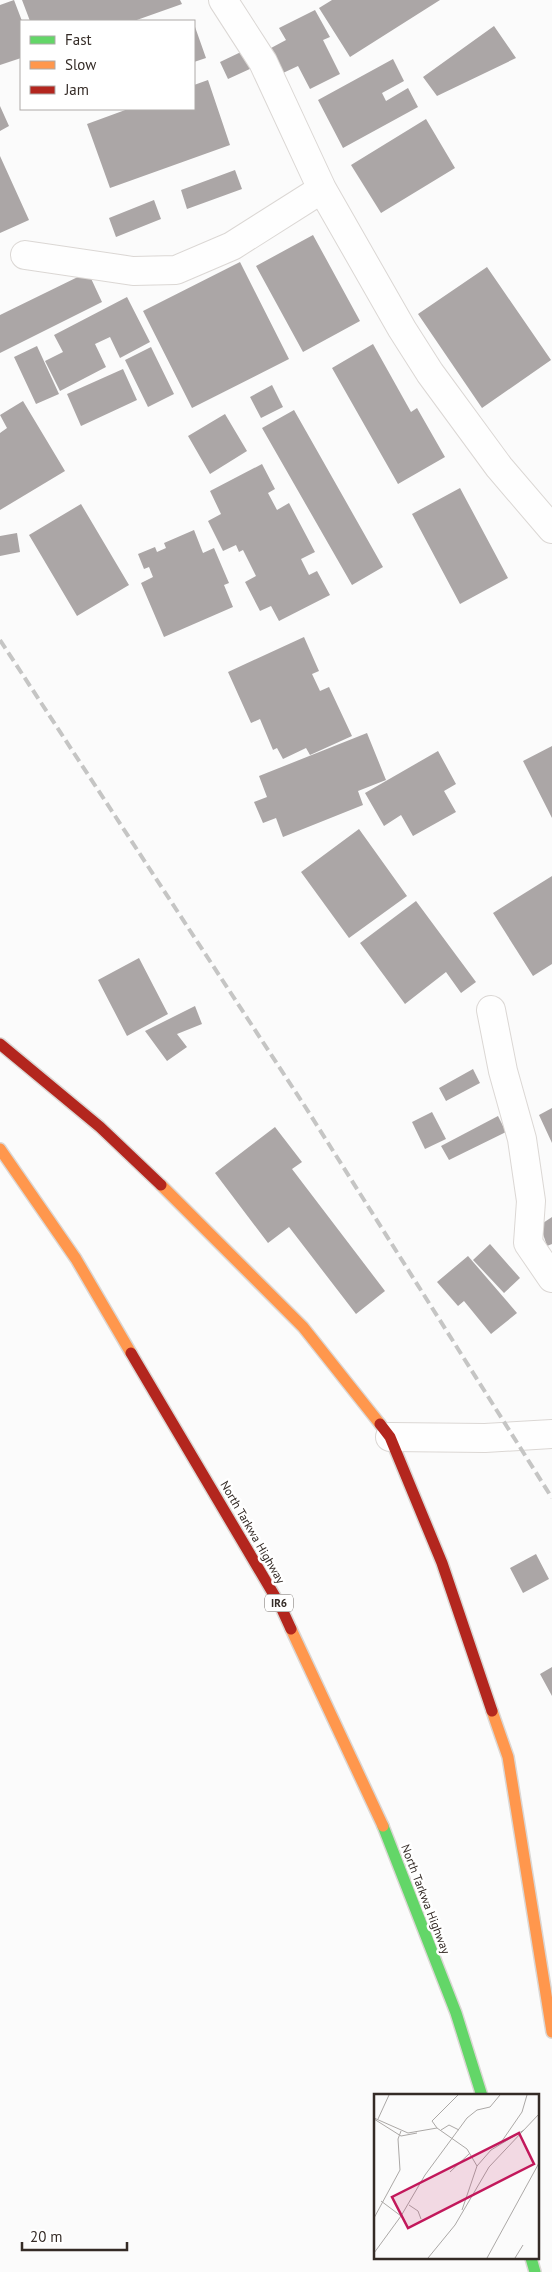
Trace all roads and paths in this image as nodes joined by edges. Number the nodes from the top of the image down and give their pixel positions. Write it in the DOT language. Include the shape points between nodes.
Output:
graph roads {
  1 [pos="223,0"];
  2 [pos="322,189"];
  3 [pos="25,256"];
  4 [pos="552,529"];
  5 [pos="491,1010"];
  6 [pos="0,1044"];
  7 [pos="0,1149"];
  8 [pos="552,1278"];
  9 [pos="552,1434"];
  10 [pos="390,1437"];
  11 [pos="547,1978"];
  12 [pos="552,2032"];
  13 [pos="481,2094"];
  1 -- 2 [label="street" via="263,62"];
  2 -- 3 [label="street" via="232,246 176,270 133,271"];
  2 -- 4 [label="street" via="430,373 498,467"];
  5 -- 8 [label="street" via="503,1071 522,1139 531,1201 528,1243"];
  6 -- 10 [label="street" via="100,1127 191,1213 304,1327"];
  7 -- 13 [label="street, North Tarkwa Highway / IR6" via="76,1259 280,1605 382,1824 456,2012"];
  9 -- 10 [label="street" via="485,1438"];
  10 -- 11 [label="street" via="442,1563 508,1757"];
  11 -- 12 [label="street"];
}
